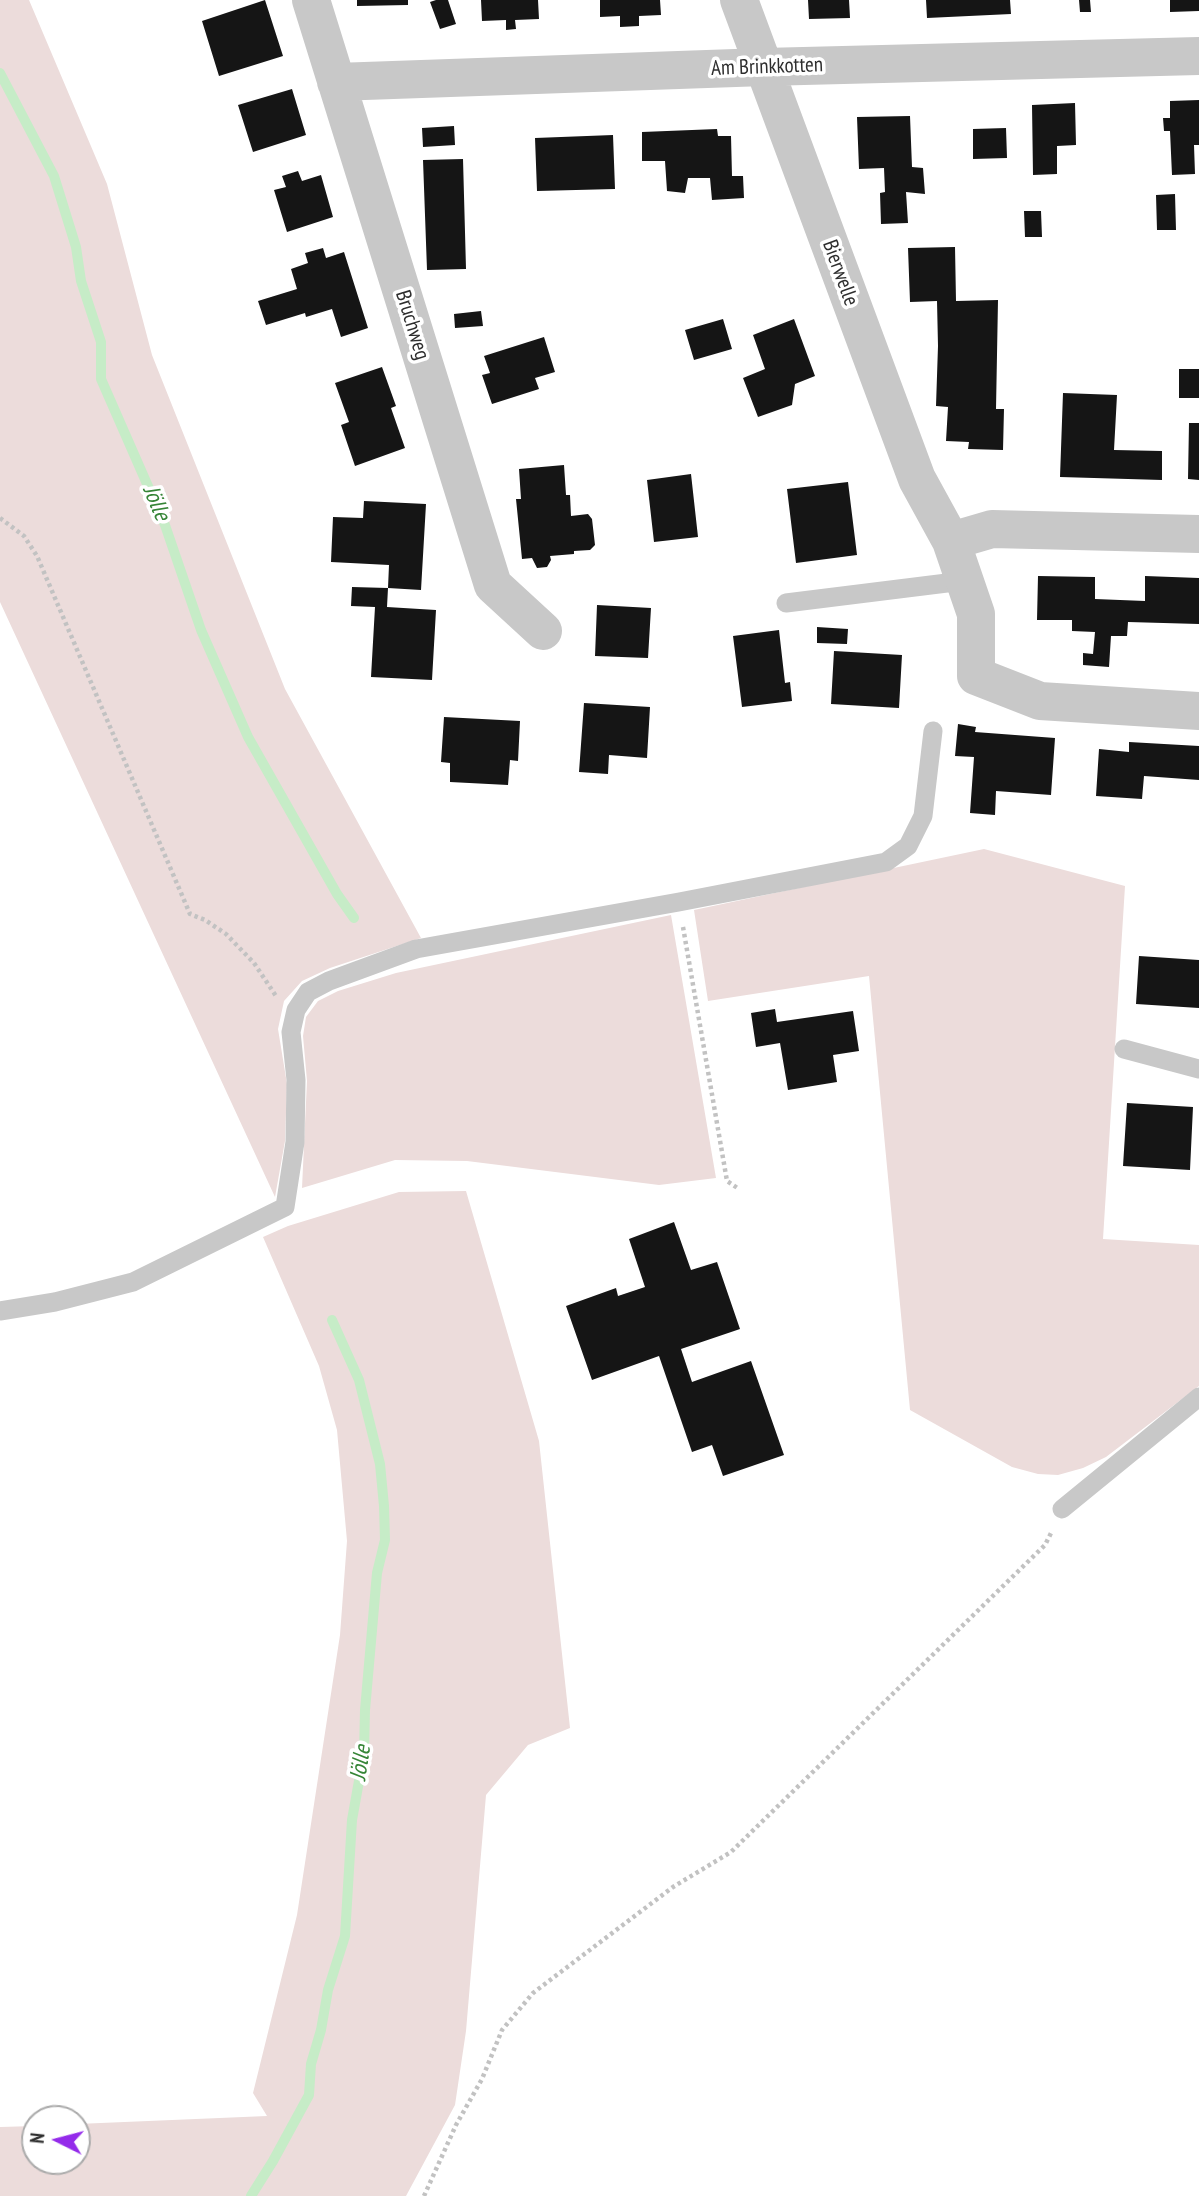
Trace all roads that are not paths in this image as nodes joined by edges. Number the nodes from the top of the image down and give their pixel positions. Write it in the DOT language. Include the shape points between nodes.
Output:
graph roads {
  1 [pos="311,0"];
  2 [pos="739,0"];
  3 [pos="1199,56"];
  4 [pos="764,67"];
  5 [pos="335,82"];
  6 [pos="1199,534"];
  7 [pos="951,541"];
  8 [pos="963,581"];
  9 [pos="786,603"];
  10 [pos="543,631"];
  11 [pos="1199,711"];
  12 [pos="933,731"];
  13 [pos="1125,1049"];
  14 [pos="1199,1069"];
  15 [pos="0,1311"];
  16 [pos="1199,1397"];
  17 [pos="1062,1509"];
  1 -- 5 [label="street, Bruchweg"];
  2 -- 4 [label="street, Bierwelle"];
  3 -- 4 [label="street, Am Brinkkotten"];
  4 -- 5 [label="street, Am Brinkkotten"];
  4 -- 7 [label="street, Bierwelle" via="917,479"];
  5 -- 10 [label="street, Bruchweg" via="493,584"];
  6 -- 7 [label="street" via="992,529"];
  7 -- 8 [label="street, Bierwelle"];
  8 -- 9 [label="lane"];
  8 -- 11 [label="street, Bierwelle" via="976,614 976,676 1040,701"];
  12 -- 15 [label="lane" via="923,816 908,846 886,862 416,949 308,992 296,1010 291,1032 295,1142 285,1207 133,1282"];
  13 -- 14 [label="lane"];
  16 -- 17 [label="lane"];
}
